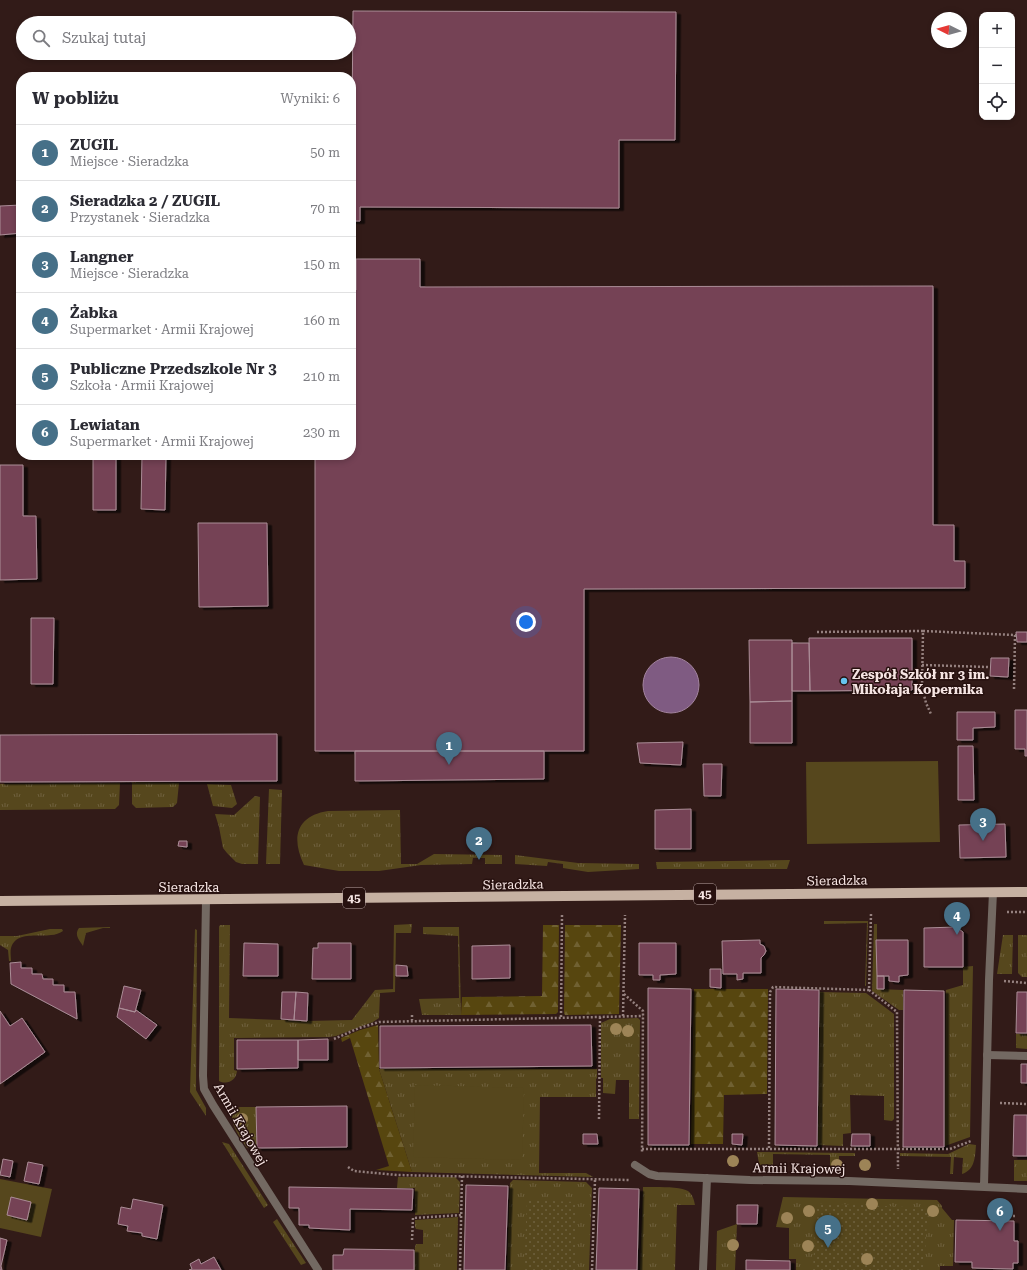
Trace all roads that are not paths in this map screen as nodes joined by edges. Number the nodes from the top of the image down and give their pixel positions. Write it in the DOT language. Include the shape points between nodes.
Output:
graph roads {
  1 [pos="993,892"];
  2 [pos="1027,892"];
  3 [pos="206,900"];
  4 [pos="0,901"];
  5 [pos="987,1055"];
  6 [pos="1027,1056"];
  7 [pos="638,1167"];
  8 [pos="707,1178"];
  9 [pos="984,1186"];
  10 [pos="1027,1189"];
  11 [pos="318,1270"];
  12 [pos="703,1270"];
  1 -- 2 [label="main road, Sieradzka / 45"];
  1 -- 3 [label="main road, Sieradzka / 45"];
  1 -- 5 [label="street"];
  3 -- 4 [label="main road, Sieradzka / 45"];
  3 -- 11 [label="street, Armii Krajowej" via="204,1089"];
  5 -- 6 [label="street"];
  5 -- 9 [label="street"];
  7 -- 8 [label="street, Armii Krajowej" via="657,1176"];
  8 -- 9 [label="street, Armii Krajowej"];
  8 -- 12 [label="street"];
  9 -- 10 [label="street, Armii Krajowej"];
}
